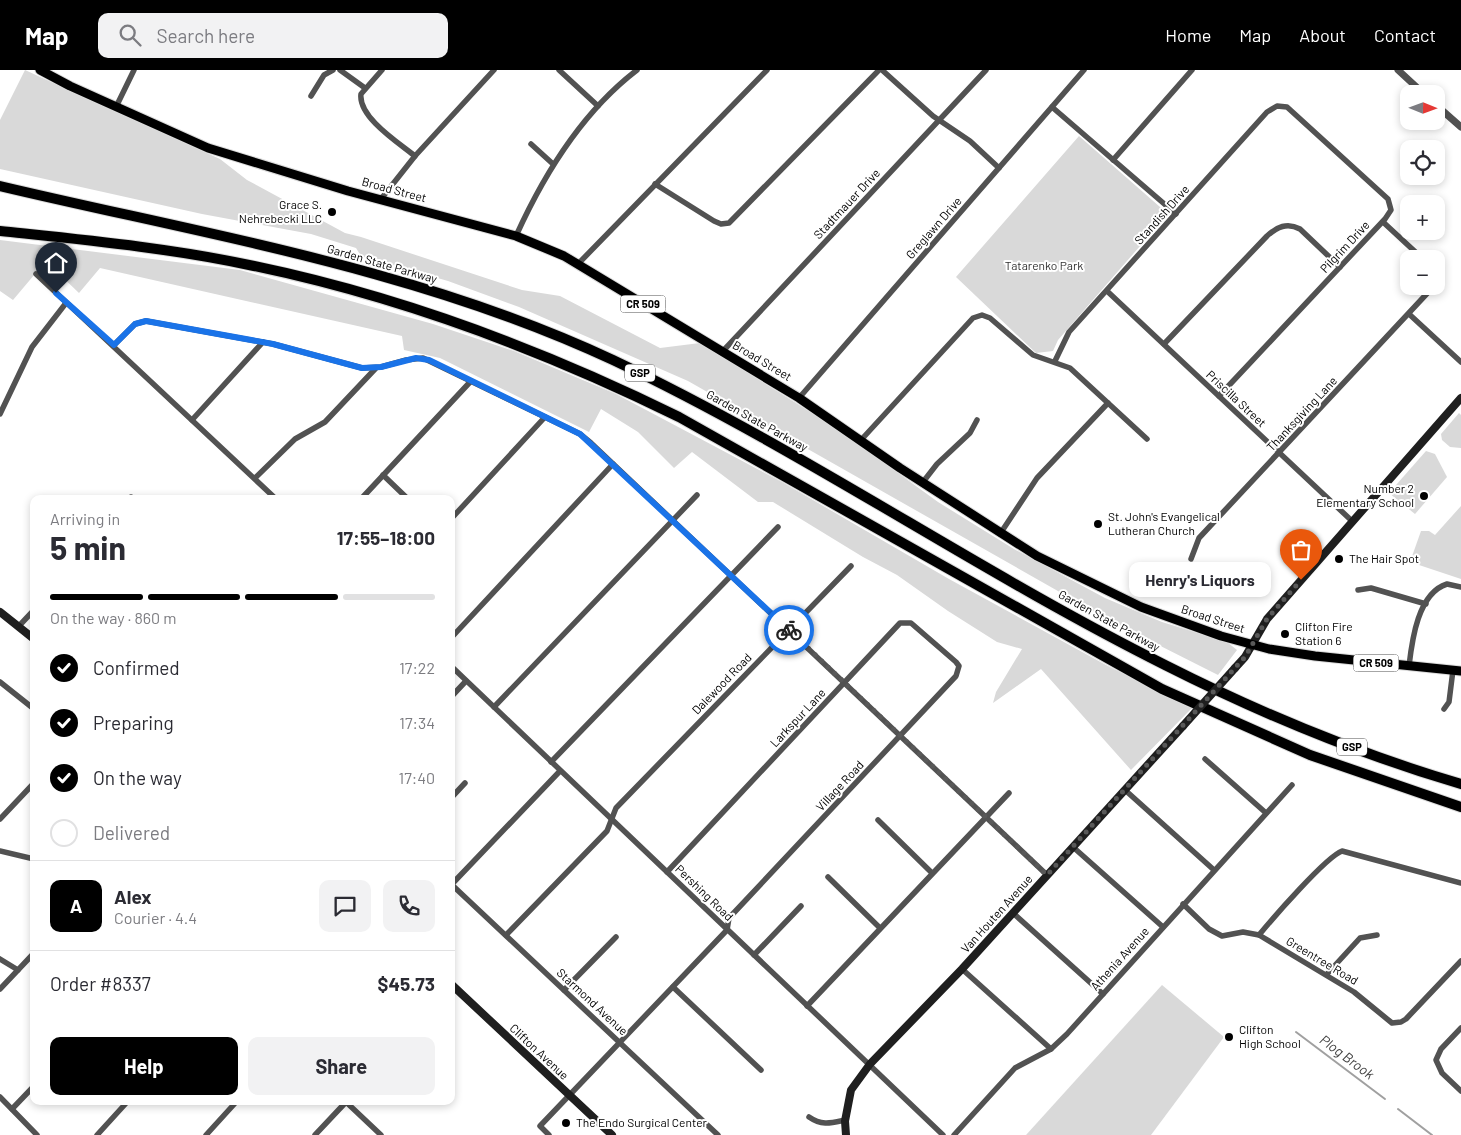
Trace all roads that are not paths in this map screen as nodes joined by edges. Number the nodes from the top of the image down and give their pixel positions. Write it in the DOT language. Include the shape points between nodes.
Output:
graph roads {
  1 [pos="40,70"];
  2 [pos="134,70"];
  3 [pos="333,70"];
  4 [pos="340,70"];
  5 [pos="382,70"];
  6 [pos="494,70"];
  7 [pos="559,70"];
  8 [pos="637,70"];
  9 [pos="766,70"];
  10 [pos="881,70"];
  11 [pos="986,70"];
  12 [pos="1084,70"];
  13 [pos="1192,70"];
  14 [pos="1398,70"];
  15 [pos="1414,85"];
  16 [pos="365,88"];
  17 [pos="312,96"];
  18 [pos="598,106"];
  19 [pos="116,107"];
  20 [pos="1052,107"];
  21 [pos="1445,113"];
  22 [pos="1297,115"];
  23 [pos="940,120"];
  24 [pos="1461,127"];
  25 [pos="531,144"];
  26 [pos="415,156"];
  27 [pos="1113,160"];
  28 [pos="553,164"];
  29 [pos="1000,168"];
  30 [pos="656,184"];
  31 [pos="0,186"];
  32 [pos="381,200"];
  33 [pos="1176,214"];
  34 [pos="1383,222"];
  35 [pos="0,230"];
  36 [pos="516,236"];
  37 [pos="1413,250"];
  38 [pos="578,264"];
  39 [pos="1340,267"];
  40 [pos="36,274"];
  41 [pos="1107,291"];
  42 [pos="1426,295"];
  43 [pos="66,303"];
  44 [pos="1410,314"];
  45 [pos="263,342"];
  46 [pos="1164,344"];
  47 [pos="114,345"];
  48 [pos="723,352"];
  49 [pos="1054,361"];
  50 [pos="1461,362"];
  51 [pos="376,368"];
  52 [pos="471,381"];
  53 [pos="1219,396"];
  54 [pos="799,398"];
  55 [pos="1461,398"];
  56 [pos="1108,403"];
  57 [pos="0,414"];
  58 [pos="545,417"];
  59 [pos="192,420"];
  60 [pos="977,420"];
  61 [pos="1148,439"];
  62 [pos="861,440"];
  63 [pos="1279,453"];
  64 [pos="613,464"];
  65 [pos="383,475"];
  66 [pos="255,478"];
  67 [pos="923,482"];
  68 [pos="272,495"];
  69 [pos="365,495"];
  70 [pos="404,495"];
  71 [pos="697,495"];
  72 [pos="455,515"];
  73 [pos="673,520"];
  74 [pos="1352,521"];
  75 [pos="778,527"];
  76 [pos="1000,534"];
  77 [pos="1190,559"];
  78 [pos="850,566"];
  79 [pos="732,576"];
  80 [pos="1461,586"];
  81 [pos="1358,590"];
  82 [pos="1426,604"];
  83 [pos="0,612"];
  84 [pos="30,614"];
  85 [pos="18,626"];
  86 [pos="789,630"];
  87 [pos="455,634"];
  88 [pos="30,636"];
  89 [pos="1252,645"];
  90 [pos="950,656"];
  91 [pos="1410,666"];
  92 [pos="455,670"];
  93 [pos="1457,671"];
  94 [pos="466,681"];
  95 [pos="0,682"];
  96 [pos="845,683"];
  97 [pos="455,693"];
  98 [pos="30,706"];
  99 [pos="494,707"];
  100 [pos="1444,709"];
  101 [pos="900,736"];
  102 [pos="1205,759"];
  103 [pos="551,762"];
  104 [pos="560,771"];
  105 [pos="465,783"];
  106 [pos="1461,784"];
  107 [pos="1292,785"];
  108 [pos="30,787"];
  109 [pos="1125,790"];
  110 [pos="1009,793"];
  111 [pos="455,794"];
  112 [pos="1461,807"];
  113 [pos="1266,813"];
  114 [pos="986,817"];
  115 [pos="0,819"];
  116 [pos="611,819"];
  117 [pos="878,820"];
  118 [pos="1073,847"];
  119 [pos="0,851"];
  120 [pos="30,858"];
  121 [pos="1214,870"];
  122 [pos="667,872"];
  123 [pos="932,873"];
  124 [pos="1047,875"];
  125 [pos="828,877"];
  126 [pos="455,881"];
  127 [pos="1461,883"];
  128 [pos="455,887"];
  129 [pos="1183,904"];
  130 [pos="801,906"];
  131 [pos="1013,913"];
  132 [pos="1163,927"];
  133 [pos="880,928"];
  134 [pos="727,930"];
  135 [pos="1377,934"];
  136 [pos="506,935"];
  137 [pos="1259,935"];
  138 [pos="616,937"];
  139 [pos="754,955"];
  140 [pos="30,957"];
  141 [pos="0,959"];
  142 [pos="1461,961"];
  143 [pos="962,969"];
  144 [pos="18,970"];
  145 [pos="1327,974"];
  146 [pos="673,987"];
  147 [pos="0,988"];
  148 [pos="455,988"];
  149 [pos="564,990"];
  150 [pos="1103,994"];
  151 [pos="808,1006"];
  152 [pos="1461,1028"];
  153 [pos="620,1042"];
  154 [pos="1051,1050"];
  155 [pos="870,1064"];
  156 [pos="761,1070"];
  157 [pos="30,1090"];
  158 [pos="1461,1091"];
  159 [pos="569,1095"];
  160 [pos="0,1097"];
  161 [pos="124,1105"];
  162 [pos="234,1105"];
  163 [pos="343,1105"];
  164 [pos="349,1105"];
  165 [pos="12,1109"];
  166 [pos="810,1117"];
  167 [pos="845,1120"];
  168 [pos="37,1135"];
  169 [pos="96,1135"];
  170 [pos="206,1135"];
  171 [pos="315,1135"];
  172 [pos="381,1135"];
  173 [pos="549,1135"];
  174 [pos="612,1135"];
  175 [pos="718,1135"];
  176 [pos="846,1135"];
  177 [pos="943,1135"];
  178 [pos="954,1135"];
  1 -- 19 [label="main road, Broad Street / CR 509"];
  2 -- 19 [label="street"];
  3 -- 17 [label="street" via="324,75"];
  4 -- 16 [label="street"];
  5 -- 16 [label="street"];
  6 -- 26 [label="street"];
  7 -- 18 [label="street"];
  8 -- 18 [label="street"];
  9 -- 30 [label="street"];
  10 -- 23 [label="street"];
  10 -- 30 [label="street" via="730,224 721,224"];
  11 -- 23 [label="street, Stadtmauer Drive"];
  12 -- 20 [label="street, Greglawn Drive"];
  13 -- 27 [label="street"];
  14 -- 15 [label="street"];
  16 -- 26 [label="street" via="360,100 365,112"];
  18 -- 28 [label="street"];
  19 -- 32 [label="main road, Broad Street / CR 509" via="208,148"];
  20 -- 27 [label="street"];
  20 -- 29 [label="street, Greglawn Drive"];
  21 -- 24 [label="street"];
  22 -- 33 [label="street, Standish Drive" via="1281,106 1268,112"];
  22 -- 34 [label="street, Pilgrim Drive" via="1388,199 1391,210"];
  23 -- 29 [label="street"];
  23 -- 48 [label="street, Stadtmauer Drive"];
  25 -- 28 [label="street"];
  26 -- 32 [label="street"];
  27 -- 33 [label="street"];
  28 -- 36 [label="street"];
  29 -- 54 [label="street, Greglawn Drive"];
  30 -- 38 [label="street"];
  31 -- 106 [label="highway, Garden State Parkway / GSP" via="255,243 388,277 516,319 677,391 1019,585 1163,664 1244,704 1386,760"];
  32 -- 36 [label="main road, Broad Street / CR 509"];
  33 -- 41 [label="street, Standish Drive"];
  34 -- 37 [label="street"];
  34 -- 39 [label="street, Pilgrim Drive"];
  35 -- 112 [label="highway, GSP" via="190,254 294,274 412,306 538,352 679,417 1162,689 1310,756"];
  36 -- 38 [label="main road, Broad Street / CR 509"];
  38 -- 48 [label="main road, Broad Street / CR 509"];
  39 -- 46 [label="street" via="1300,228 1280,226 1266,236"];
  39 -- 53 [label="street, Pilgrim Drive"];
  40 -- 43 [label="street"];
  41 -- 46 [label="street, Priscilla Street"];
  41 -- 49 [label="street, Standish Drive" via="1069,332"];
  42 -- 44 [label="street, Thanksgiving Lane"];
  43 -- 47 [label="street"];
  43 -- 57 [label="street" via="32,348"];
  44 -- 50 [label="street"];
  44 -- 63 [label="street, Thanksgiving Lane"];
  45 -- 47 [label="street" via="146,321 135,324"];
  45 -- 51 [label="street" via="362,368"];
  45 -- 59 [label="street"];
  46 -- 53 [label="street, Priscilla Street"];
  47 -- 59 [label="street"];
  48 -- 54 [label="main road, Broad Street / CR 509"];
  49 -- 56 [label="street" via="1070,368"];
  49 -- 62 [label="street" via="1033,356 985,315 977,316"];
  51 -- 52 [label="street" via="423,358"];
  51 -- 66 [label="street" via="325,422 295,439"];
  52 -- 58 [label="street"];
  52 -- 65 [label="street"];
  53 -- 63 [label="street, Priscilla Street"];
  54 -- 62 [label="main road, Broad Street / CR 509"];
  55 -- 74 [label="main road, Van Houten Avenue"];
  56 -- 61 [label="street"];
  56 -- 76 [label="street" via="1037,478"];
  58 -- 64 [label="street" via="580,434"];
  58 -- 72 [label="street"];
  59 -- 66 [label="street"];
  60 -- 67 [label="street" via="970,433"];
  62 -- 67 [label="main road, Broad Street / CR 509"];
  63 -- 74 [label="street, Priscilla Street"];
  63 -- 77 [label="street, Thanksgiving Lane" via="1199,538"];
  64 -- 73 [label="street"];
  64 -- 87 [label="street"];
  65 -- 69 [label="street"];
  65 -- 70 [label="street"];
  66 -- 68 [label="street"];
  67 -- 76 [label="main road, Broad Street / CR 509"];
  71 -- 73 [label="street"];
  73 -- 79 [label="street"];
  73 -- 99 [label="street"];
  74 -- 89 [label="main road, Van Houten Avenue" via="1267,619"];
  75 -- 79 [label="street"];
  76 -- 89 [label="main road, Broad Street / CR 509" via="1046,561 1141,606"];
  78 -- 86 [label="street, Dalewood Road"];
  79 -- 86 [label="street"];
  79 -- 103 [label="street"];
  80 -- 82 [label="street" via="1440,586"];
  81 -- 82 [label="street" via="1371,588"];
  82 -- 91 [label="street" via="1415,628"];
  83 -- 85 [label="main road"];
  84 -- 85 [label="street"];
  85 -- 88 [label="main road"];
  86 -- 96 [label="street"];
  86 -- 116 [label="street, Dalewood Road" via="616,808"];
  89 -- 91 [label="main road, Broad Street / CR 509" via="1315,656"];
  89 -- 109 [label="main road, Van Houten Avenue, bridge" via="1245,657"];
  90 -- 96 [label="street, Larkspur Lane" via="911,623 902,622"];
  90 -- 101 [label="street, Village Road" via="959,666 956,676"];
  91 -- 93 [label="main road, Broad Street / CR 509"];
  92 -- 94 [label="street, Pershing Road"];
  93 -- 100 [label="street"];
  94 -- 97 [label="street"];
  94 -- 99 [label="street, Pershing Road"];
  95 -- 98 [label="street"];
  96 -- 101 [label="street"];
  96 -- 122 [label="street, Larkspur Lane"];
  99 -- 103 [label="street, Pershing Road"];
  101 -- 114 [label="street"];
  101 -- 134 [label="street, Village Road" via="730,918"];
  102 -- 113 [label="street"];
  103 -- 104 [label="street, Pershing Road"];
  104 -- 116 [label="street, Pershing Road"];
  104 -- 126 [label="street"];
  105 -- 111 [label="street"];
  107 -- 113 [label="street, Athenia Avenue"];
  108 -- 115 [label="street"];
  109 -- 118 [label="main road, Van Houten Avenue"];
  109 -- 121 [label="street"];
  110 -- 114 [label="street"];
  113 -- 121 [label="street, Athenia Avenue"];
  114 -- 123 [label="street"];
  114 -- 124 [label="street"];
  116 -- 122 [label="street, Pershing Road"];
  116 -- 136 [label="street, Dalewood Road" via="607,830"];
  117 -- 123 [label="street"];
  118 -- 124 [label="main road, Van Houten Avenue"];
  118 -- 132 [label="street"];
  119 -- 120 [label="street"];
  121 -- 129 [label="street, Athenia Avenue"];
  122 -- 134 [label="street, Pershing Road"];
  123 -- 133 [label="street"];
  124 -- 131 [label="main road, Van Houten Avenue"];
  125 -- 133 [label="street"];
  127 -- 137 [label="street" via="1342,851 1324,865"];
  128 -- 136 [label="street, Starmond Avenue"];
  129 -- 132 [label="street, Athenia Avenue"];
  129 -- 137 [label="street, Greentree Road" via="1209,929 1222,936 1243,932"];
  130 -- 139 [label="street"];
  131 -- 143 [label="main road, Van Houten Avenue"];
  131 -- 150 [label="street"];
  132 -- 150 [label="street, Athenia Avenue"];
  133 -- 151 [label="street"];
  134 -- 139 [label="street, Pershing Road"];
  134 -- 146 [label="street, Village Road"];
  135 -- 145 [label="street" via="1360,938"];
  136 -- 149 [label="street, Starmond Avenue"];
  137 -- 145 [label="street, Greentree Road"];
  138 -- 149 [label="street"];
  139 -- 151 [label="street, Pershing Road"];
  140 -- 144 [label="street"];
  141 -- 144 [label="street"];
  142 -- 145 [label="street, Greentree Road" via="1406,1018 1397,1023 1386,1020"];
  143 -- 154 [label="street"];
  143 -- 155 [label="main road, Van Houten Avenue"];
  144 -- 147 [label="street"];
  146 -- 153 [label="street, Village Road"];
  146 -- 156 [label="street"];
  148 -- 159 [label="main road, Clifton Avenue"];
  149 -- 153 [label="street, Starmond Avenue"];
  150 -- 154 [label="street, Athenia Avenue"];
  151 -- 155 [label="street, Pershing Road"];
  152 -- 158 [label="street" via="1441,1049 1436,1060 1442,1073"];
  153 -- 159 [label="street, Village Road"];
  153 -- 175 [label="street, Starmond Avenue"];
  154 -- 178 [label="street, Athenia Avenue" via="1015,1068"];
  155 -- 167 [label="main road, Van Houten Avenue" via="851,1090"];
  155 -- 177 [label="street, Pershing Road"];
  157 -- 165 [label="street"];
  159 -- 173 [label="street, Village Road" via="540,1126"];
  159 -- 174 [label="main road, Clifton Avenue"];
  160 -- 165 [label="street"];
  161 -- 169 [label="street"];
  162 -- 170 [label="street"];
  163 -- 171 [label="street"];
  164 -- 172 [label="street"];
  165 -- 168 [label="street"];
  166 -- 167 [label="street" via="827,1124"];
  167 -- 176 [label="main road, Van Houten Avenue"];
}
